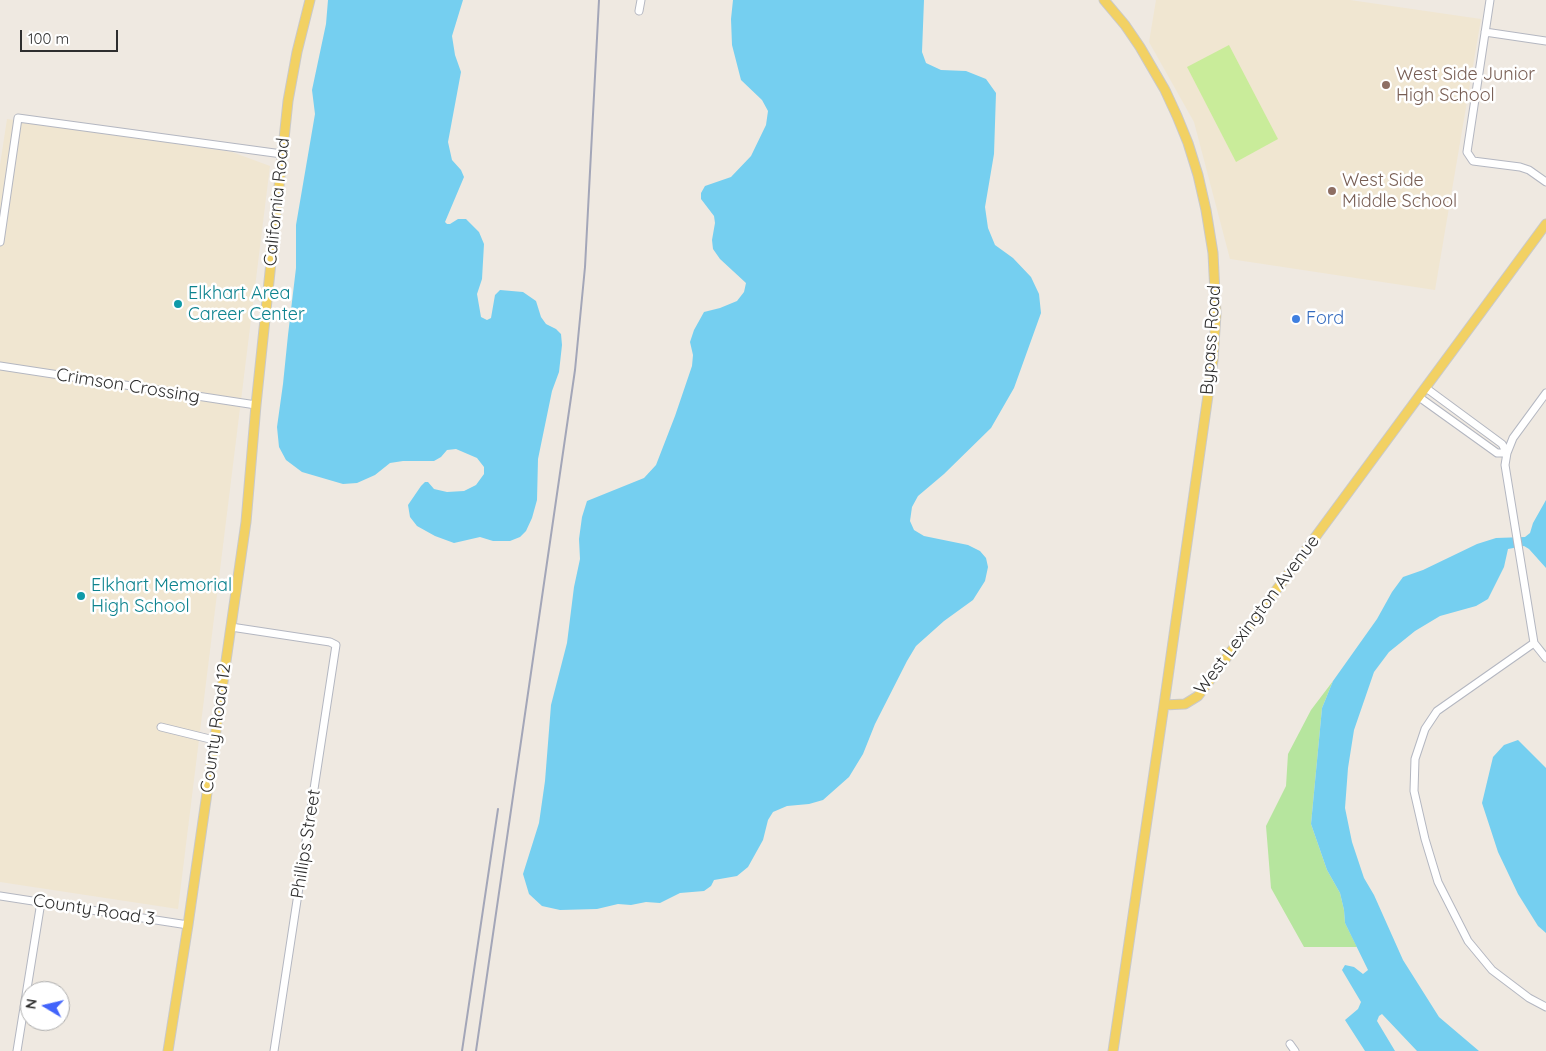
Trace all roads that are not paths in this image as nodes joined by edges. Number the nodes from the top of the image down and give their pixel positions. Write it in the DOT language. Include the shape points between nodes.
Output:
graph roads {
  1 [pos="310,0"];
  2 [pos="641,0"];
  3 [pos="1104,0"];
  4 [pos="1490,0"];
  5 [pos="639,11"];
  6 [pos="1485,32"];
  7 [pos="1546,41"];
  8 [pos="282,154"];
  9 [pos="1546,182"];
  10 [pos="1546,224"];
  11 [pos="0,242"];
  12 [pos="0,366"];
  13 [pos="1426,388"];
  14 [pos="1546,393"];
  15 [pos="1419,397"];
  16 [pos="256,405"];
  17 [pos="1507,453"];
  18 [pos="230,627"];
  19 [pos="1534,643"];
  20 [pos="1546,658"];
  21 [pos="1164,705"];
  22 [pos="161,727"];
  23 [pos="214,740"];
  24 [pos="0,896"];
  25 [pos="41,902"];
  26 [pos="188,924"];
  27 [pos="1546,1006"];
  28 [pos="1290,1044"];
  29 [pos="17,1051"];
  30 [pos="168,1051"];
  31 [pos="274,1051"];
  32 [pos="1113,1051"];
  33 [pos="1295,1051"];
  1 -- 8 [label="main road, California Road" via="291,87"];
  2 -- 5 [label="street"];
  3 -- 21 [label="main road, Bypass Road" via="1140,47 1161,83 1188,143 1206,210 1214,262 1216,314 1213,360"];
  4 -- 6 [label="street"];
  6 -- 7 [label="street"];
  6 -- 9 [label="street" via="1467,152 1473,161 1520,167"];
  8 -- 11 [label="street" via="18,118"];
  8 -- 16 [label="main road, California Road"];
  10 -- 13 [label="main road, West Lexington Avenue"];
  12 -- 16 [label="street, Crimson Crossing"];
  13 -- 15 [label="main road, West Lexington Avenue"];
  13 -- 17 [label="street" via="1502,444"];
  14 -- 17 [label="street" via="1513,438"];
  15 -- 17 [label="street" via="1497,453"];
  15 -- 21 [label="main road, West Lexington Avenue" via="1198,696 1185,704"];
  16 -- 18 [label="main road, County Road 12" via="246,522"];
  17 -- 19 [label="street" via="1505,465"];
  18 -- 23 [label="main road, County Road 12"];
  18 -- 31 [label="street, Phillips Street" via="336,645"];
  19 -- 20 [label="street"];
  19 -- 27 [label="street" via="1437,711 1425,729 1415,759 1414,791 1438,882 1468,940 1492,970 1529,998"];
  21 -- 32 [label="main road"];
  22 -- 23 [label="street"];
  23 -- 26 [label="main road, County Road 12"];
  24 -- 25 [label="street, County Road 3"];
  25 -- 26 [label="street, County Road 3"];
  25 -- 29 [label="street"];
  26 -- 30 [label="main road, County Road 12"];
  28 -- 33 [label="street"];
}
